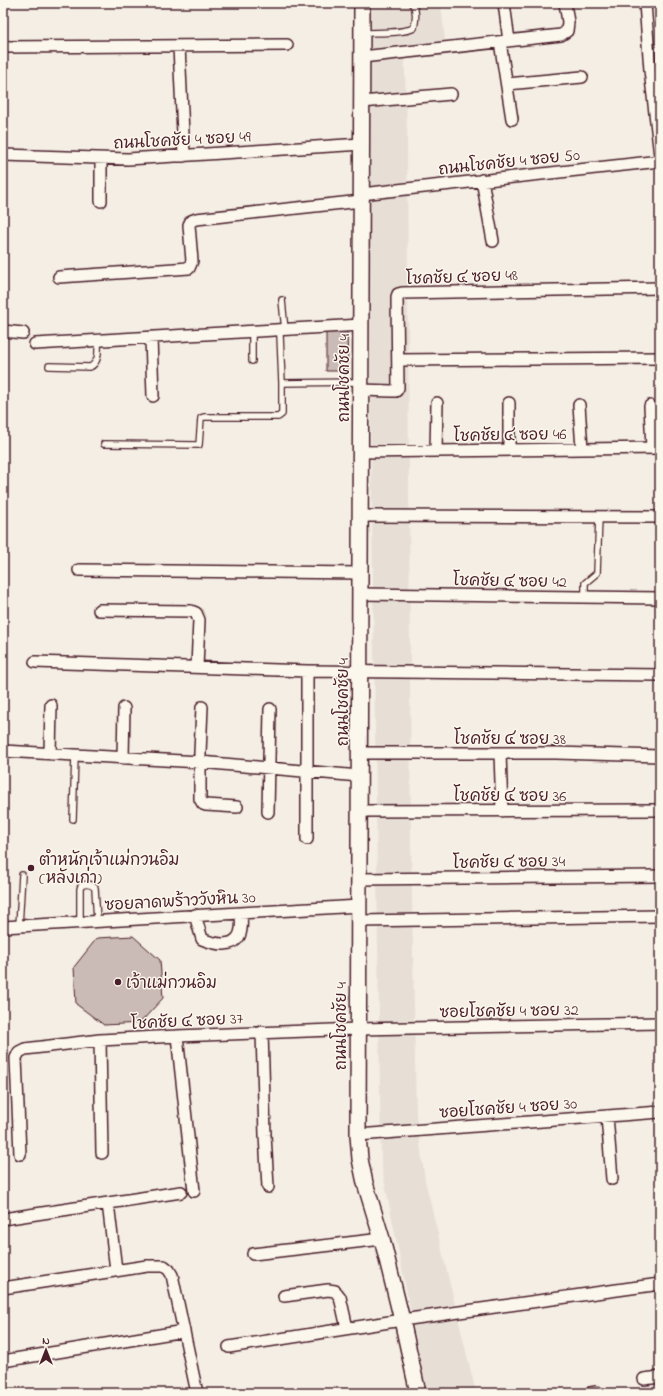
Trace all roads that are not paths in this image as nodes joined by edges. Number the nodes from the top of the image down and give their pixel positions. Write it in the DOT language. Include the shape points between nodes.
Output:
graph roads {
  1 [pos="362,3"];
  2 [pos="367,3"];
  3 [pos="411,3"];
  4 [pos="504,3"];
  5 [pos="565,3"];
  6 [pos="645,3"];
  7 [pos="362,33"];
  8 [pos="504,41"];
  9 [pos="287,45"];
  10 [pos="178,46"];
  11 [pos="3,47"];
  12 [pos="362,57"];
  13 [pos="655,69"];
  14 [pos="582,77"];
  15 [pos="507,84"];
  16 [pos="451,94"];
  17 [pos="362,102"];
  18 [pos="512,120"];
  19 [pos="362,144"];
  20 [pos="3,155"];
  21 [pos="184,156"];
  22 [pos="660,156"];
  23 [pos="101,159"];
  24 [pos="660,161"];
  25 [pos="482,180"];
  26 [pos="361,198"];
  27 [pos="101,200"];
  28 [pos="493,241"];
  29 [pos="59,277"];
  30 [pos="660,288"];
  31 [pos="282,300"];
  32 [pos="361,325"];
  33 [pos="3,331"];
  34 [pos="252,332"];
  35 [pos="282,332"];
  36 [pos="23,333"];
  37 [pos="151,338"];
  38 [pos="98,341"];
  39 [pos="35,344"];
  40 [pos="660,358"];
  41 [pos="398,360"];
  42 [pos="252,361"];
  43 [pos="49,366"];
  44 [pos="282,383"];
  45 [pos="361,386"];
  46 [pos="152,396"];
  47 [pos="436,403"];
  48 [pos="509,403"];
  49 [pos="579,405"];
  50 [pos="650,406"];
  51 [pos="104,444"];
  52 [pos="656,448"];
  53 [pos="582,449"];
  54 [pos="510,450"];
  55 [pos="436,451"];
  56 [pos="360,452"];
  57 [pos="360,516"];
  58 [pos="599,517"];
  59 [pos="660,518"];
  60 [pos="79,570"];
  61 [pos="360,573"];
  62 [pos="360,594"];
  63 [pos="585,597"];
  64 [pos="660,598"];
  65 [pos="99,610"];
  66 [pos="35,662"];
  67 [pos="197,667"];
  68 [pos="307,671"];
  69 [pos="360,672"];
  70 [pos="660,675"];
  71 [pos="51,705"];
  72 [pos="202,707"];
  73 [pos="124,708"];
  74 [pos="270,709"];
  75 [pos="3,751"];
  76 [pos="359,753"];
  77 [pos="500,753"];
  78 [pos="50,754"];
  79 [pos="75,756"];
  80 [pos="660,756"];
  81 [pos="123,758"];
  82 [pos="200,762"];
  83 [pos="269,768"];
  84 [pos="306,771"];
  85 [pos="359,776"];
  86 [pos="237,807"];
  87 [pos="660,810"];
  88 [pos="359,811"];
  89 [pos="502,811"];
  90 [pos="268,812"];
  91 [pos="73,818"];
  92 [pos="306,839"];
  93 [pos="22,875"];
  94 [pos="660,876"];
  95 [pos="359,879"];
  96 [pos="359,906"];
  97 [pos="241,913"];
  98 [pos="195,915"];
  99 [pos="660,916"];
  100 [pos="97,921"];
  101 [pos="359,921"];
  102 [pos="80,922"];
  103 [pos="19,926"];
  104 [pos="3,927"];
  105 [pos="660,1023"];
  106 [pos="358,1029"];
  107 [pos="262,1032"];
  108 [pos="177,1036"];
  109 [pos="100,1040"];
  110 [pos="660,1112"];
  111 [pos="607,1116"];
  112 [pos="358,1135"];
  113 [pos="102,1153"];
  114 [pos="20,1154"];
  115 [pos="612,1179"];
  116 [pos="268,1187"];
  117 [pos="194,1191"];
  118 [pos="182,1192"];
  119 [pos="108,1203"];
  120 [pos="3,1219"];
  121 [pos="382,1239"];
  122 [pos="253,1254"];
  123 [pos="116,1270"];
  124 [pos="660,1284"];
  125 [pos="3,1288"];
  126 [pos="284,1296"];
  127 [pos="402,1320"];
  128 [pos="347,1328"];
  129 [pos="184,1331"];
  130 [pos="229,1347"];
  131 [pos="3,1362"];
  132 [pos="660,1377"];
  133 [pos="644,1380"];
  134 [pos="198,1393"];
  135 [pos="418,1393"];
  1 -- 2 [label="lane"];
  1 -- 7 [label="street, ถนนโชคชัย 4"];
  3 -- 7 [label="lane" via="415,8 414,28"];
  4 -- 8 [label="street"];
  5 -- 8 [label="street" via="567,31 561,35"];
  6 -- 13 [label="street"];
  7 -- 12 [label="street, ถนนโชคชัย 4"];
  8 -- 12 [label="street"];
  8 -- 15 [label="street"];
  9 -- 10 [label="street"];
  10 -- 11 [label="street"];
  10 -- 21 [label="street"];
  12 -- 17 [label="street, ถนนโชคชัย 4"];
  13 -- 22 [label="street"];
  14 -- 15 [label="street"];
  15 -- 18 [label="street"];
  16 -- 17 [label="street"];
  17 -- 19 [label="street, ถนนโชคชัย 4"];
  19 -- 21 [label="street, ถนนโชคชัย 4 ซอย 49"];
  19 -- 26 [label="street, ถนนโชคชัย 4"];
  20 -- 23 [label="street, ถนนโชคชัย 4 ซอย 49"];
  21 -- 23 [label="street, ถนนโชคชัย 4 ซอย 49"];
  23 -- 27 [label="street"];
  24 -- 25 [label="street, ถนนโชคชัย 4 ซอย 50"];
  25 -- 26 [label="street, ถนนโชคชัย 4 ซอย 50"];
  25 -- 28 [label="street"];
  26 -- 29 [label="street, ถนนโชคชัย 4 ซอย 50" via="196,218 189,225 192,261 189,268"];
  26 -- 32 [label="street, ถนนโชคชัย 4"];
  30 -- 41 [label="street, โชคชัย ๔ ซอย 48" via="398,294"];
  31 -- 35 [label="lane"];
  32 -- 35 [label="street"];
  32 -- 45 [label="street, ถนนโชคชัย 4"];
  33 -- 36 [label="street"];
  34 -- 35 [label="street"];
  34 -- 37 [label="street"];
  34 -- 42 [label="lane"];
  35 -- 44 [label="lane"];
  37 -- 38 [label="street"];
  37 -- 46 [label="street"];
  38 -- 39 [label="street"];
  38 -- 43 [label="lane" via="98,359 94,365"];
  40 -- 41 [label="street"];
  41 -- 45 [label="street, โชคชัย ๔ ซอย 48" via="396,391"];
  44 -- 45 [label="lane"];
  44 -- 51 [label="lane" via="282,414 278,417 201,418 198,445"];
  45 -- 56 [label="street, ถนนโชคชัย 4"];
  47 -- 55 [label="street"];
  48 -- 54 [label="street"];
  49 -- 53 [label="street"];
  50 -- 52 [label="street"];
  52 -- 53 [label="street, โชคชัย ๔ ซอย 46"];
  53 -- 54 [label="street, โชคชัย ๔ ซอย 46"];
  54 -- 55 [label="street, โชคชัย ๔ ซอย 46"];
  55 -- 56 [label="street, โชคชัย ๔ ซอย 46"];
  56 -- 57 [label="street, ถนนโชคชัย 4"];
  57 -- 58 [label="street"];
  57 -- 61 [label="street, ถนนโชคชัย 4"];
  58 -- 59 [label="street"];
  58 -- 63 [label="lane" via="597,573 585,583"];
  60 -- 61 [label="street"];
  61 -- 62 [label="street, ถนนโชคชัย 4"];
  62 -- 63 [label="street, โชคชัย ๔ ซอย 42"];
  62 -- 69 [label="street, ถนนโชคชัย 4"];
  63 -- 64 [label="street, โชคชัย ๔ ซอย 42"];
  65 -- 67 [label="street" via="196,613 199,620"];
  66 -- 67 [label="street"];
  67 -- 68 [label="street"];
  68 -- 69 [label="street"];
  68 -- 84 [label="street"];
  69 -- 70 [label="street"];
  69 -- 76 [label="street, ถนนโชคชัย 4"];
  71 -- 78 [label="street"];
  72 -- 82 [label="street"];
  73 -- 81 [label="street"];
  74 -- 83 [label="street"];
  75 -- 78 [label="street"];
  76 -- 77 [label="street, โชคชัย ๔ ซอย 38"];
  76 -- 85 [label="street, ถนนโชคชัย 4"];
  77 -- 80 [label="street, โชคชัย ๔ ซอย 38"];
  77 -- 89 [label="street"];
  78 -- 79 [label="street"];
  79 -- 81 [label="street"];
  79 -- 91 [label="lane"];
  81 -- 82 [label="street"];
  82 -- 83 [label="street"];
  82 -- 86 [label="street" via="200,799 203,804"];
  83 -- 84 [label="street"];
  83 -- 90 [label="street"];
  84 -- 85 [label="street"];
  84 -- 92 [label="street"];
  85 -- 88 [label="street, ถนนโชคชัย 4"];
  87 -- 89 [label="street, โชคชัย ๔ ซอย 36"];
  88 -- 89 [label="street, โชคชัย ๔ ซอย 36"];
  88 -- 95 [label="street, ถนนโชคชัย 4"];
  93 -- 103 [label="lane"];
  94 -- 95 [label="street, โชคชัย ๔ ซอย 34"];
  95 -- 96 [label="street, ถนนโชคชัย 4"];
  96 -- 97 [label="street, ซอยลาดพร้าววังหิน 30"];
  96 -- 101 [label="street, ถนนโชคชัย 4"];
  97 -- 98 [label="street, ซอยลาดพร้าววังหิน 30"];
  97 -- 98 [label="street" via="239,937 232,943 219,945 202,939"];
  98 -- 100 [label="street, ซอยลาดพร้าววังหิน 30"];
  99 -- 101 [label="street"];
  100 -- 102 [label="street, ซอยลาดพร้าววังหิน 30"];
  100 -- 102 [label="lane" via="95,888 88,884 81,886 80,889"];
  101 -- 106 [label="street, ถนนโชคชัย 4"];
  102 -- 103 [label="street, ซอยลาดพร้าววังหิน 30"];
  103 -- 104 [label="street, ซอยลาดพร้าววังหิน 30"];
  105 -- 106 [label="street, ซอยโชคชัย 4 ซอย 32"];
  106 -- 107 [label="street, โชคชัย ๔ ซอย 37"];
  106 -- 112 [label="street, ถนนโชคชัย 4"];
  107 -- 108 [label="street, โชคชัย ๔ ซอย 37"];
  107 -- 116 [label="street"];
  108 -- 109 [label="street, โชคชัย ๔ ซอย 37"];
  108 -- 117 [label="street"];
  109 -- 113 [label="street"];
  109 -- 114 [label="street, โชคชัย ๔ ซอย 37" via="25,1049 19,1052 16,1058"];
  110 -- 111 [label="street, ซอยโชคชัย 4 ซอย 30"];
  111 -- 112 [label="street, ซอยโชคชัย 4 ซอย 30"];
  111 -- 115 [label="street"];
  112 -- 121 [label="street, ถนนโชคชัย 4" via="365,1183"];
  118 -- 119 [label="street"];
  119 -- 120 [label="street"];
  119 -- 123 [label="street"];
  121 -- 122 [label="street"];
  121 -- 127 [label="street, ถนนโชคชัย 4"];
  123 -- 125 [label="street"];
  123 -- 129 [label="street" via="164,1266 169,1270"];
  124 -- 127 [label="street"];
  126 -- 128 [label="street" via="335,1291 340,1298"];
  127 -- 128 [label="street"];
  127 -- 135 [label="street, ถนนโชคชัย 4"];
  128 -- 130 [label="street"];
  129 -- 131 [label="street"];
  129 -- 134 [label="street"];
  132 -- 133 [label="street"];
}
